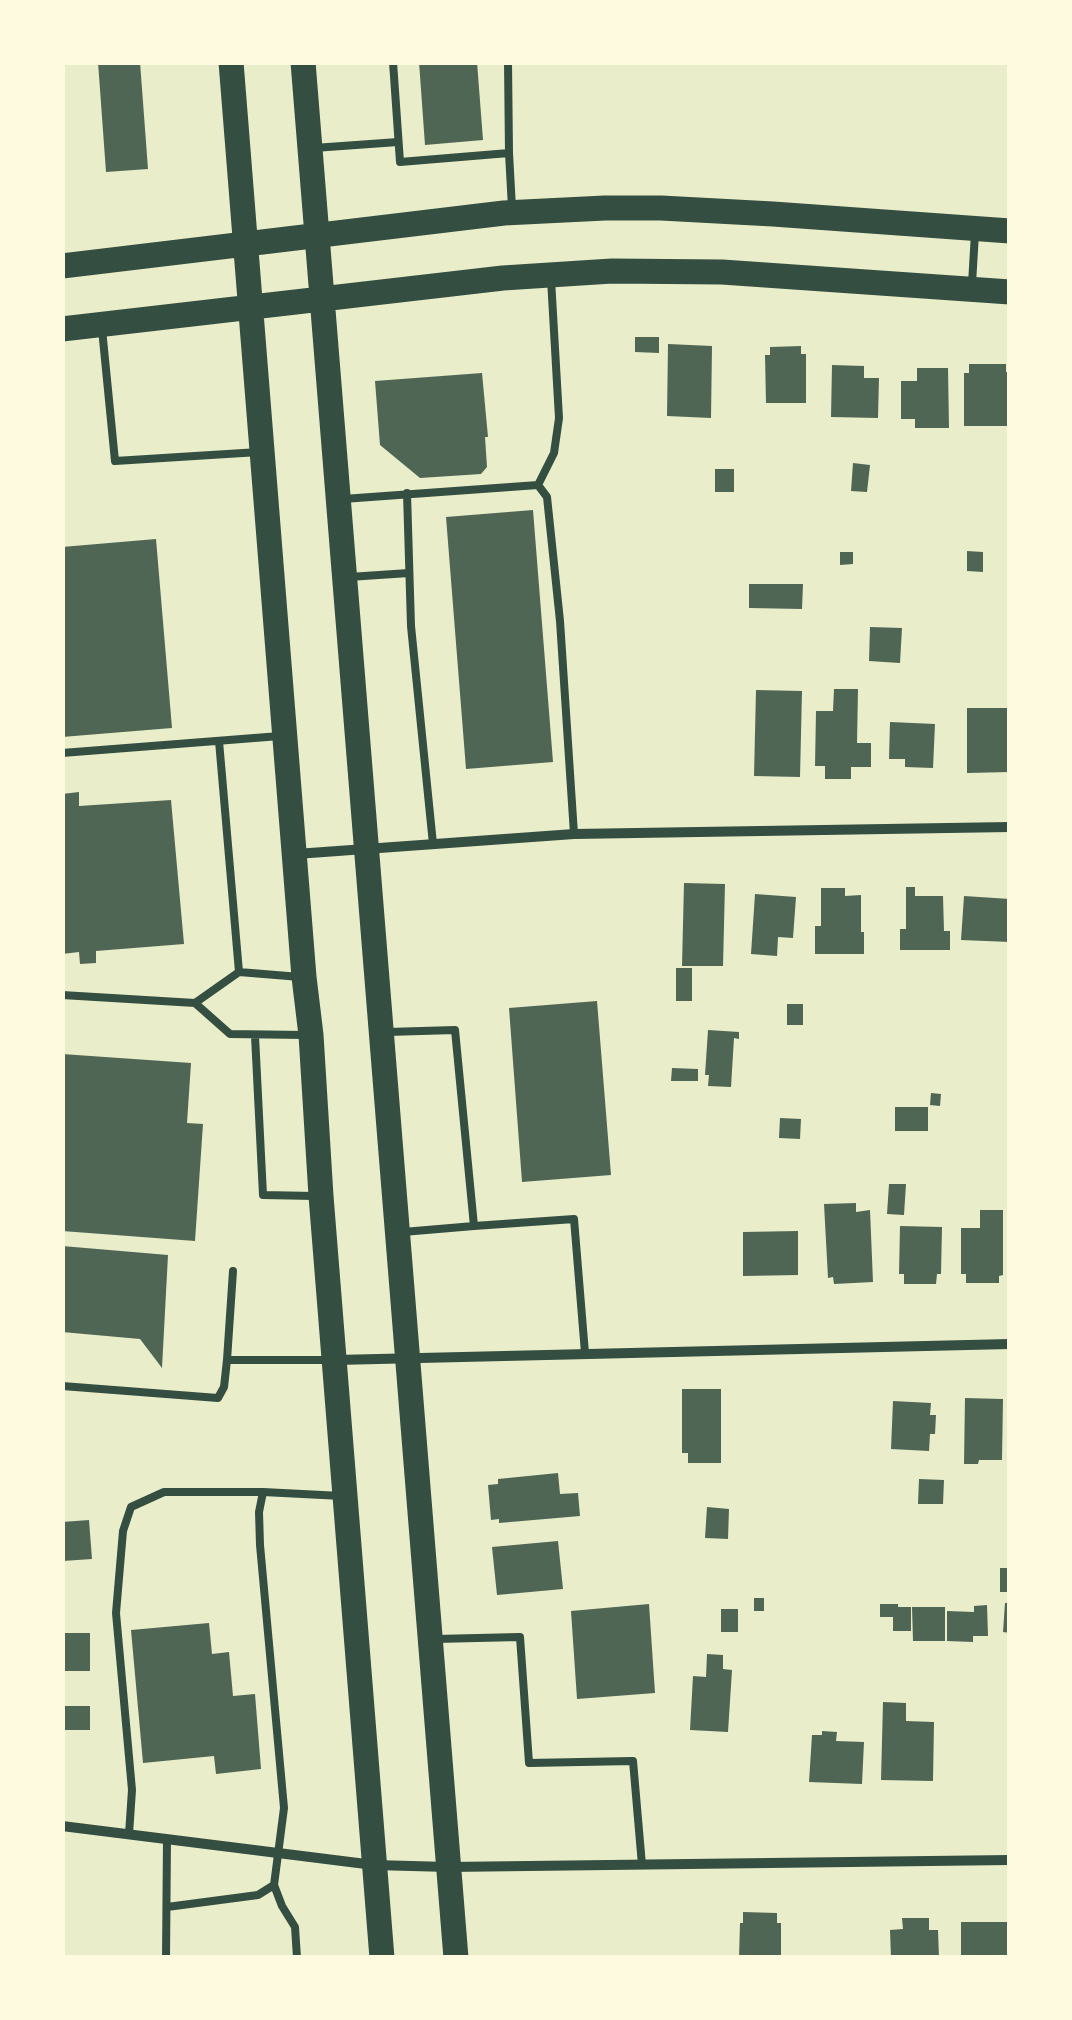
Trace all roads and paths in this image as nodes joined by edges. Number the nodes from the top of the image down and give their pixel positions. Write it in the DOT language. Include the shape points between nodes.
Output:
graph roads {
  1 [pos="231,62"];
  2 [pos="303,62"];
  3 [pos="392,62"];
  4 [pos="508,62"];
  5 [pos="398,142"];
  6 [pos="310,148"];
  7 [pos="509,153"];
  8 [pos="512,213"];
  9 [pos="975,228"];
  10 [pos="1010,231"];
  11 [pos="317,235"];
  12 [pos="245,244"];
  13 [pos="62,266"];
  14 [pos="550,274"];
  15 [pos="971,289"];
  16 [pos="1010,292"];
  17 [pos="321,299"];
  18 [pos="250,307"];
  19 [pos="102,325"];
  20 [pos="62,330"];
  21 [pos="262,452"];
  22 [pos="538,485"];
  23 [pos="407,493"];
  24 [pos="338,500"];
  25 [pos="409,574"];
  26 [pos="345,578"];
  27 [pos="284,736"];
  28 [pos="219,741"];
  29 [pos="62,753"];
  30 [pos="1010,827"];
  31 [pos="574,834"];
  32 [pos="434,844"];
  33 [pos="368,848"];
  34 [pos="294,854"];
  35 [pos="240,972"];
  36 [pos="304,977"];
  37 [pos="62,995"];
  38 [pos="196,1003"];
  39 [pos="382,1032"];
  40 [pos="311,1035"];
  41 [pos="255,1036"];
  42 [pos="321,1196"];
  43 [pos="474,1226"];
  44 [pos="398,1233"];
  45 [pos="233,1270"];
  46 [pos="1010,1344"];
  47 [pos="586,1354"];
  48 [pos="408,1358"];
  49 [pos="227,1360"];
  50 [pos="334,1360"];
  51 [pos="62,1386"];
  52 [pos="263,1492"];
  53 [pos="345,1496"];
  54 [pos="430,1639"];
  55 [pos="62,1826"];
  56 [pos="129,1834"];
  57 [pos="167,1839"];
  58 [pos="278,1853"];
  59 [pos="1010,1860"];
  60 [pos="374,1864"];
  61 [pos="642,1864"];
  62 [pos="448,1867"];
  63 [pos="274,1885"];
  64 [pos="168,1907"];
  65 [pos="166,1958"];
  66 [pos="297,1958"];
  67 [pos="382,1958"];
  68 [pos="456,1958"];
  1 -- 12 [label="main road"];
  2 -- 6 [label="main road"];
  3 -- 5 [label="lane"];
  4 -- 7 [label="lane"];
  5 -- 6 [label="lane"];
  5 -- 7 [label="lane" via="400,162"];
  6 -- 11 [label="main road"];
  7 -- 8 [label="lane"];
  8 -- 9 [label="main road" via="661,208"];
  8 -- 11 [label="main road"];
  9 -- 10 [label="main road"];
  9 -- 15 [label="lane"];
  11 -- 12 [label="main road"];
  11 -- 17 [label="main road"];
  12 -- 13 [label="main road"];
  12 -- 18 [label="main road"];
  14 -- 15 [label="main road" via="722,272"];
  14 -- 17 [label="main road"];
  14 -- 22 [label="lane" via="559,418 554,453"];
  15 -- 16 [label="main road"];
  17 -- 18 [label="main road"];
  17 -- 24 [label="main road"];
  18 -- 19 [label="main road"];
  18 -- 21 [label="main road"];
  19 -- 20 [label="main road"];
  19 -- 21 [label="lane" via="115,461"];
  21 -- 27 [label="main road"];
  22 -- 23 [label="lane"];
  22 -- 31 [label="lane" via="547,498 560,621"];
  23 -- 24 [label="lane"];
  23 -- 25 [label="lane"];
  24 -- 26 [label="main road"];
  25 -- 26 [label="lane"];
  25 -- 32 [label="lane"];
  26 -- 33 [label="main road"];
  27 -- 28 [label="lane"];
  27 -- 34 [label="main road"];
  28 -- 29 [label="lane"];
  28 -- 35 [label="lane"];
  30 -- 31 [label="street"];
  31 -- 32 [label="street"];
  32 -- 33 [label="street"];
  33 -- 34 [label="street"];
  33 -- 39 [label="main road"];
  34 -- 36 [label="main road"];
  35 -- 36 [label="lane"];
  35 -- 38 [label="lane"];
  36 -- 40 [label="main road"];
  37 -- 38 [label="lane"];
  38 -- 41 [label="lane" via="230,1034"];
  39 -- 43 [label="lane" via="455,1030"];
  39 -- 44 [label="main road"];
  40 -- 41 [label="lane"];
  40 -- 42 [label="main road"];
  41 -- 42 [label="lane" via="263,1194"];
  42 -- 50 [label="main road"];
  43 -- 44 [label="lane"];
  43 -- 47 [label="lane" via="574,1219"];
  44 -- 48 [label="main road"];
  45 -- 49 [label="lane"];
  46 -- 47 [label="street"];
  47 -- 48 [label="street"];
  48 -- 50 [label="street"];
  48 -- 54 [label="main road"];
  49 -- 50 [label="lane"];
  49 -- 51 [label="lane" via="218,1398"];
  50 -- 53 [label="main road"];
  52 -- 53 [label="lane"];
  52 -- 56 [label="lane" via="164,1492 131,1507 116,1613 132,1790"];
  52 -- 58 [label="lane" via="260,1545 284,1808"];
  53 -- 60 [label="main road"];
  54 -- 61 [label="lane" via="520,1636 529,1763 633,1762"];
  54 -- 62 [label="main road"];
  55 -- 56 [label="street"];
  56 -- 57 [label="street"];
  57 -- 58 [label="street"];
  57 -- 64 [label="lane"];
  58 -- 60 [label="street"];
  58 -- 63 [label="lane"];
  59 -- 61 [label="street"];
  60 -- 62 [label="street"];
  60 -- 67 [label="main road"];
  61 -- 62 [label="street"];
  62 -- 68 [label="main road"];
  63 -- 64 [label="lane" via="258,1895"];
  63 -- 66 [label="lane" via="295,1927"];
  64 -- 65 [label="lane"];
}
